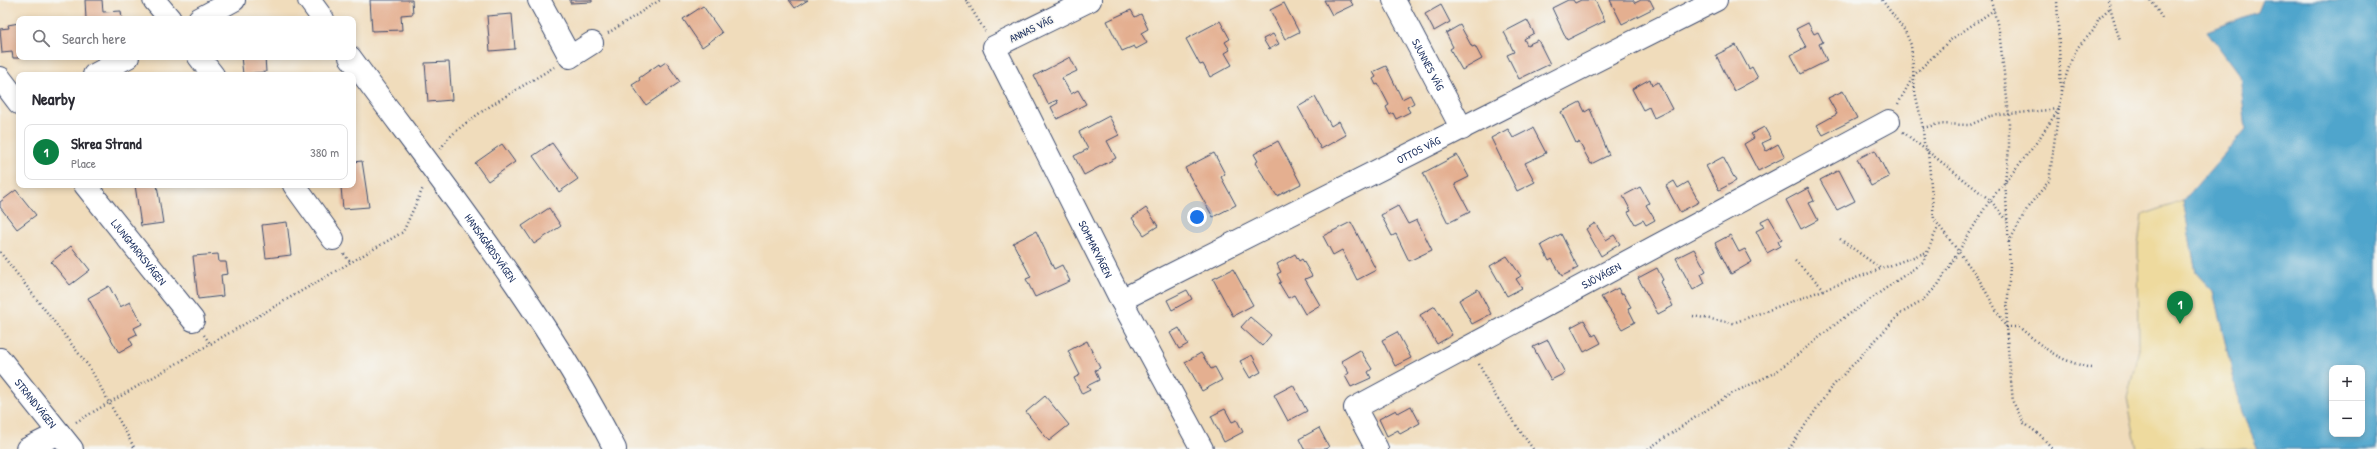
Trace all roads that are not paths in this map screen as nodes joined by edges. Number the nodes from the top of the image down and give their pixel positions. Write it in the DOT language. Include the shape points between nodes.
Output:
graph roads {
  1 [pos="154,0"];
  2 [pos="234,0"];
  3 [pos="309,0"];
  4 [pos="539,0"];
  5 [pos="1090,0"];
  6 [pos="1394,0"];
  7 [pos="1716,0"];
  8 [pos="167,16"];
  9 [pos="205,16"];
  10 [pos="320,16"];
  11 [pos="592,43"];
  12 [pos="994,47"];
  13 [pos="122,60"];
  14 [pos="202,60"];
  15 [pos="352,60"];
  16 [pos="100,72"];
  17 [pos="211,72"];
  18 [pos="0,78"];
  19 [pos="16,99"];
  20 [pos="1889,121"];
  21 [pos="1462,129"];
  22 [pos="87,188"];
  23 [pos="296,188"];
  24 [pos="333,239"];
  25 [pos="1121,300"];
  26 [pos="193,320"];
  27 [pos="0,359"];
  28 [pos="66,441"];
  29 [pos="27,449"];
  30 [pos="615,449"];
  31 [pos="1202,449"];
  32 [pos="1377,449"];
  1 -- 8 [label="street"];
  2 -- 9 [label="street"];
  3 -- 10 [label="street"];
  4 -- 11 [label="street" via="570,57"];
  5 -- 12 [label="street, ANNAS VÄG"];
  6 -- 21 [label="street, SJUNNES VÄG"];
  7 -- 21 [label="street, OTTOS VÄG"];
  12 -- 25 [label="street, SOMMARVÄGEN"];
  13 -- 16 [label="street"];
  14 -- 17 [label="street"];
  15 -- 30 [label="street, HANSAGÅRDSVÄGEN" via="512,279 587,393"];
  18 -- 19 [label="street"];
  20 -- 32 [label="street, SJÖVÄGEN" via="1355,408"];
  21 -- 25 [label="street, OTTOS VÄG"];
  22 -- 26 [label="street, LJUNGMARKSVÄGEN"];
  23 -- 24 [label="street"];
  25 -- 31 [label="street, SOMMARVÄGEN"];
  27 -- 28 [label="street, STRANDVÄGEN"];
  28 -- 29 [label="street"];
}
